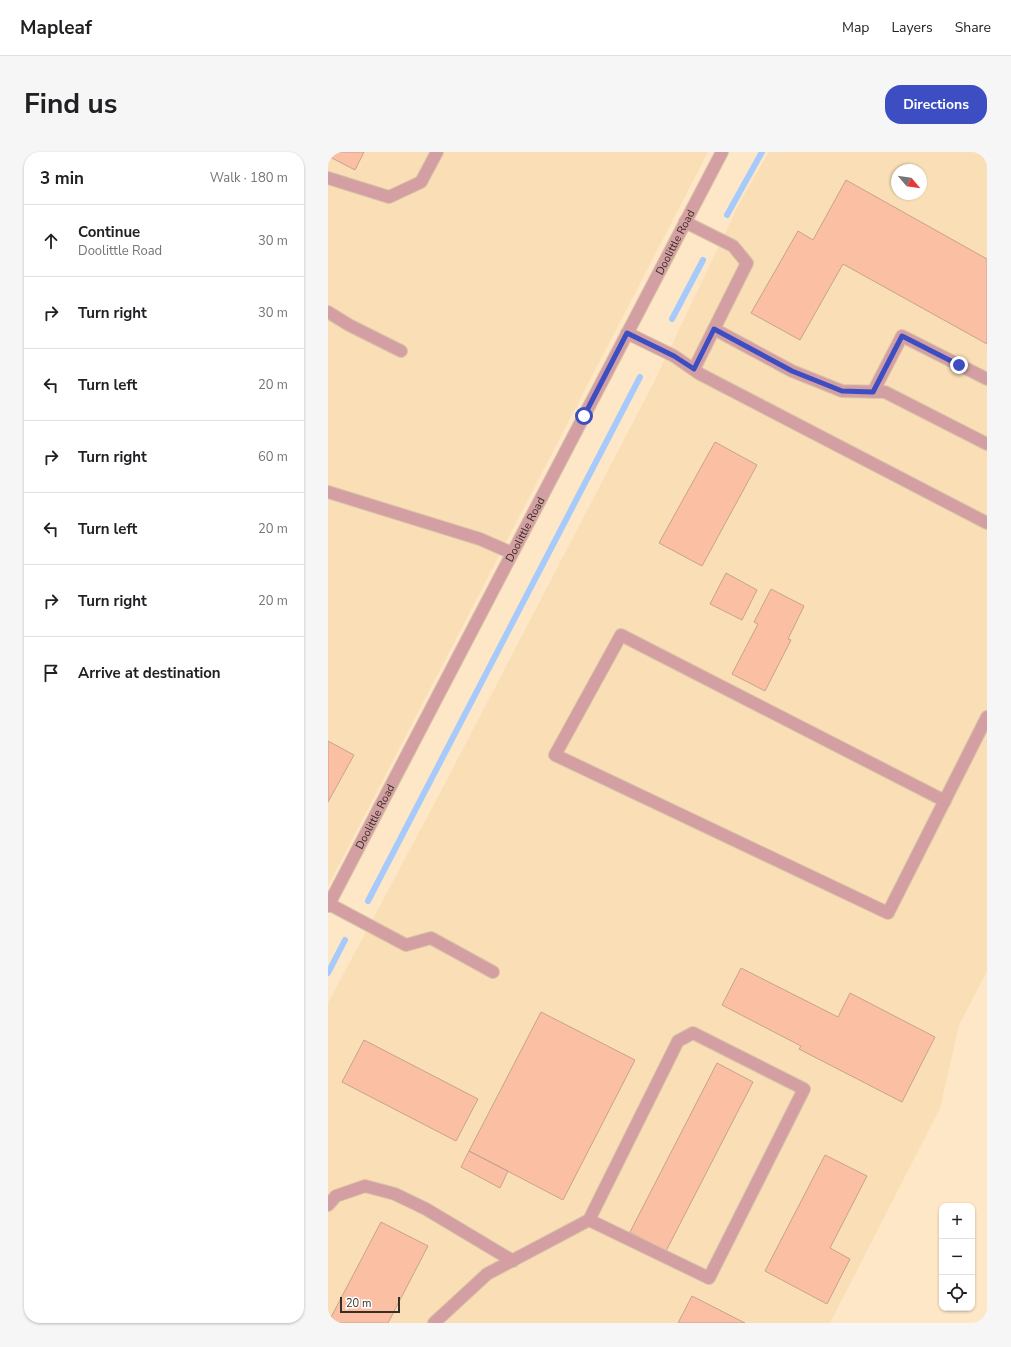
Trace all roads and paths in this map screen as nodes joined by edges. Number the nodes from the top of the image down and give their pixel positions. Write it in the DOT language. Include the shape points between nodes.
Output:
graph roads {
  1 [pos="437,152"];
  2 [pos="722,152"];
  3 [pos="328,178"];
  4 [pos="685,222"];
  5 [pos="328,312"];
  6 [pos="714,329"];
  7 [pos="627,333"];
  8 [pos="401,351"];
  9 [pos="694,369"];
  10 [pos="987,379"];
  11 [pos="873,392"];
  12 [pos="987,444"];
  13 [pos="328,492"];
  14 [pos="987,522"];
  15 [pos="512,554"];
  16 [pos="987,717"];
  17 [pos="945,801"];
  18 [pos="328,905"];
  19 [pos="492,972"];
  20 [pos="328,1205"];
  21 [pos="589,1220"];
  22 [pos="512,1260"];
  23 [pos="434,1323"];
  1 -- 3 [label="street" via="421,182 389,197"];
  2 -- 4 [label="street, Doolittle Road"];
  4 -- 6 [label="street" via="733,246 747,263"];
  4 -- 7 [label="street, Doolittle Road"];
  5 -- 8 [label="street"];
  6 -- 9 [label="street"];
  6 -- 11 [label="street" via="792,371 842,391"];
  7 -- 9 [label="street"];
  7 -- 15 [label="street, Doolittle Road"];
  9 -- 14 [label="street"];
  10 -- 11 [label="street" via="902,336"];
  11 -- 12 [label="street" via="885,392"];
  13 -- 15 [label="street" via="480,539"];
  15 -- 18 [label="street, Doolittle Road"];
  16 -- 17 [label="street"];
  17 -- 17 [label="street" via="888,913 555,756 621,635"];
  18 -- 19 [label="street" via="406,944 431,938"];
  20 -- 22 [label="street" via="336,1196 365,1186 395,1194 426,1209"];
  21 -- 21 [label="street" via="678,1041 693,1033 804,1089 709,1278"];
  21 -- 22 [label="street"];
  22 -- 23 [label="street" via="487,1274"];
}
